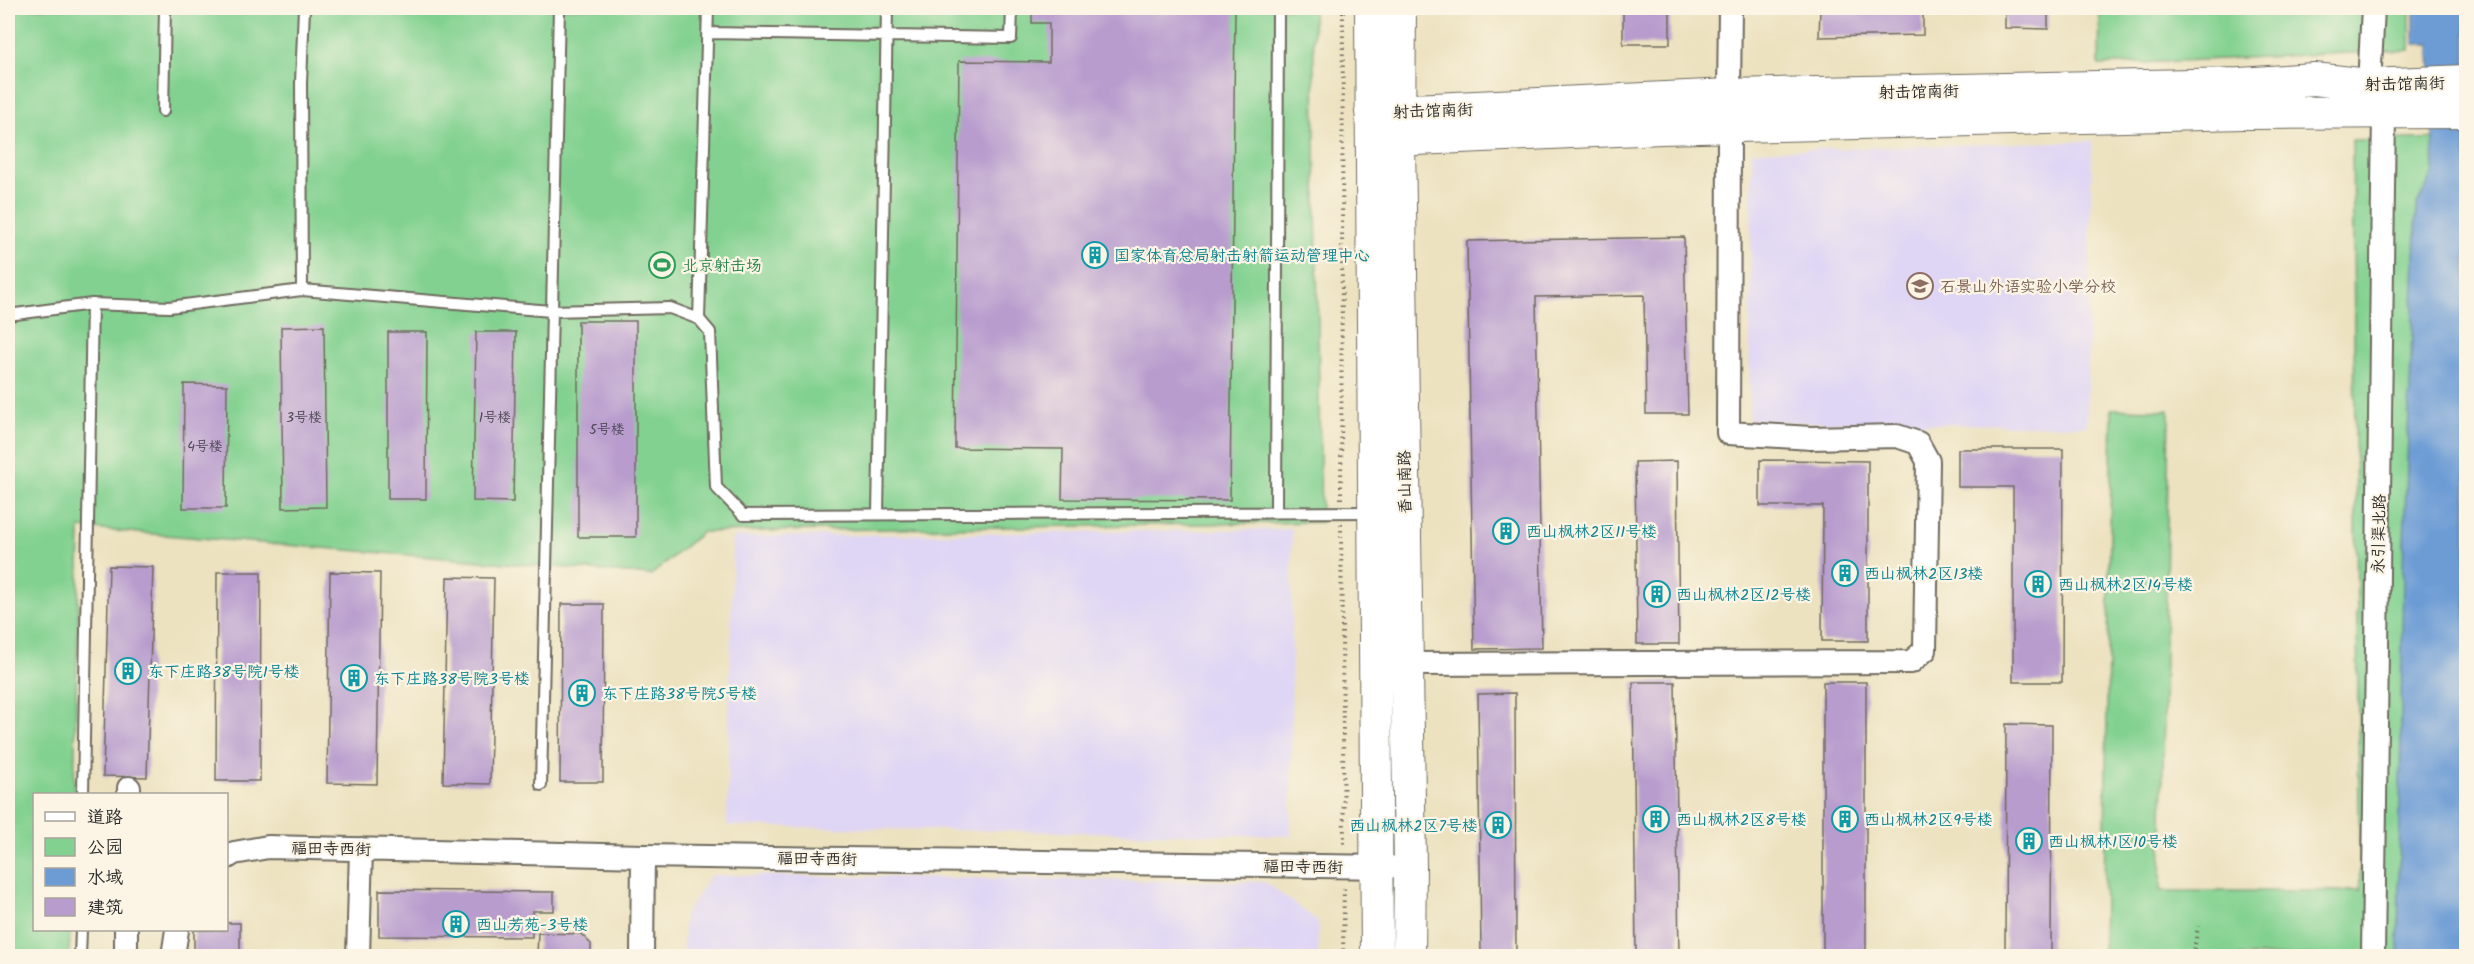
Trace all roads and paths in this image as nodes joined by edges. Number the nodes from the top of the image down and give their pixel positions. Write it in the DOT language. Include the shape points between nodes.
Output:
graph roads {
  1 [pos="165,8"];
  2 [pos="304,8"];
  3 [pos="559,8"];
  4 [pos="708,8"];
  5 [pos="887,8"];
  6 [pos="1012,8"];
  7 [pos="1278,8"];
  8 [pos="1343,8"];
  9 [pos="1371,8"];
  10 [pos="1400,8"];
  11 [pos="1730,8"];
  12 [pos="2373,8"];
  13 [pos="707,33"];
  14 [pos="886,36"];
  15 [pos="2466,81"];
  16 [pos="2369,85"];
  17 [pos="1729,95"];
  18 [pos="2417,98"];
  19 [pos="163,111"];
  20 [pos="2384,112"];
  21 [pos="2466,112"];
  22 [pos="1385,126"];
  23 [pos="1730,126"];
  24 [pos="302,290"];
  25 [pos="92,304"];
  26 [pos="551,311"];
  27 [pos="8,315"];
  28 [pos="699,319"];
  29 [pos="1276,512"];
  30 [pos="1374,512"];
  31 [pos="1341,513"];
  32 [pos="878,514"];
  33 [pos="1407,664"];
  34 [pos="541,785"];
  35 [pos="83,793"];
  36 [pos="361,849"];
  37 [pos="644,856"];
  38 [pos="228,857"];
  39 [pos="1344,866"];
  40 [pos="1410,866"];
  41 [pos="1377,867"];
  42 [pos="2198,926"];
  43 [pos="81,931"];
  44 [pos="126,931"];
  45 [pos="177,931"];
  46 [pos="80,957"];
  47 [pos="126,957"];
  48 [pos="173,957"];
  49 [pos="358,957"];
  50 [pos="642,957"];
  51 [pos="1343,957"];
  52 [pos="1377,957"];
  53 [pos="1408,957"];
  54 [pos="2193,957"];
  55 [pos="2373,957"];
  1 -- 19 [label="lane"];
  2 -- 24 [label="lane"];
  3 -- 26 [label="lane"];
  4 -- 13 [label="lane"];
  5 -- 14 [label="lane"];
  6 -- 14 [label="lane" via="1011,38"];
  7 -- 29 [label="lane"];
  8 -- 31 [label="path"];
  9 -- 22 [label="main road, 香山南路"];
  10 -- 22 [label="main road, 香山南路"];
  11 -- 17 [label="street"];
  12 -- 16 [label="street"];
  13 -- 14 [label="lane"];
  13 -- 28 [label="lane"];
  14 -- 32 [label="lane"];
  15 -- 18 [label="main road, 射击馆南街"];
  16 -- 17 [label="main road, 射击馆南街" via="2314,80"];
  16 -- 18 [label="main road, 射击馆南街"];
  17 -- 22 [label="main road, 射击馆南街"];
  18 -- 20 [label="main road, 射击馆南街"];
  18 -- 21 [label="main road, 射击馆南街"];
  20 -- 23 [label="main road, 射击馆南街"];
  20 -- 55 [label="street, 永引渠北路"];
  22 -- 23 [label="main road, 射击馆南街"];
  22 -- 30 [label="main road, 香山南路"];
  22 -- 33 [label="main road, 香山南路"];
  23 -- 33 [label="street" via="1728,433 1811,438 1897,436 1918,443 1928,461 1925,650 1911,662"];
  24 -- 25 [label="lane" via="169,307"];
  24 -- 26 [label="lane"];
  25 -- 27 [label="lane"];
  25 -- 35 [label="lane"];
  26 -- 28 [label="lane" via="669,308"];
  26 -- 34 [label="lane"];
  28 -- 32 [label="lane" via="710,332 716,487 743,515"];
  29 -- 31 [label="lane"];
  29 -- 32 [label="lane"];
  30 -- 31 [label="lane"];
  30 -- 41 [label="main road, 香山南路"];
  31 -- 39 [label="path"];
  33 -- 40 [label="main road, 香山南路"];
  36 -- 37 [label="street, 福田寺西街"];
  36 -- 38 [label="street, 福田寺西街" via="268,847"];
  36 -- 49 [label="street"];
  37 -- 39 [label="street, 福田寺西街"];
  37 -- 50 [label="street"];
  39 -- 41 [label="street, 福田寺西街"];
  39 -- 51 [label="path"];
  40 -- 41 [label="street, 福田寺西街"];
  40 -- 53 [label="main road, 香山南路"];
  41 -- 52 [label="main road, 香山南路"];
  42 -- 54 [label="path"];
  43 -- 46 [label="lane"];
  44 -- 47 [label="street"];
  45 -- 48 [label="street"];
}
